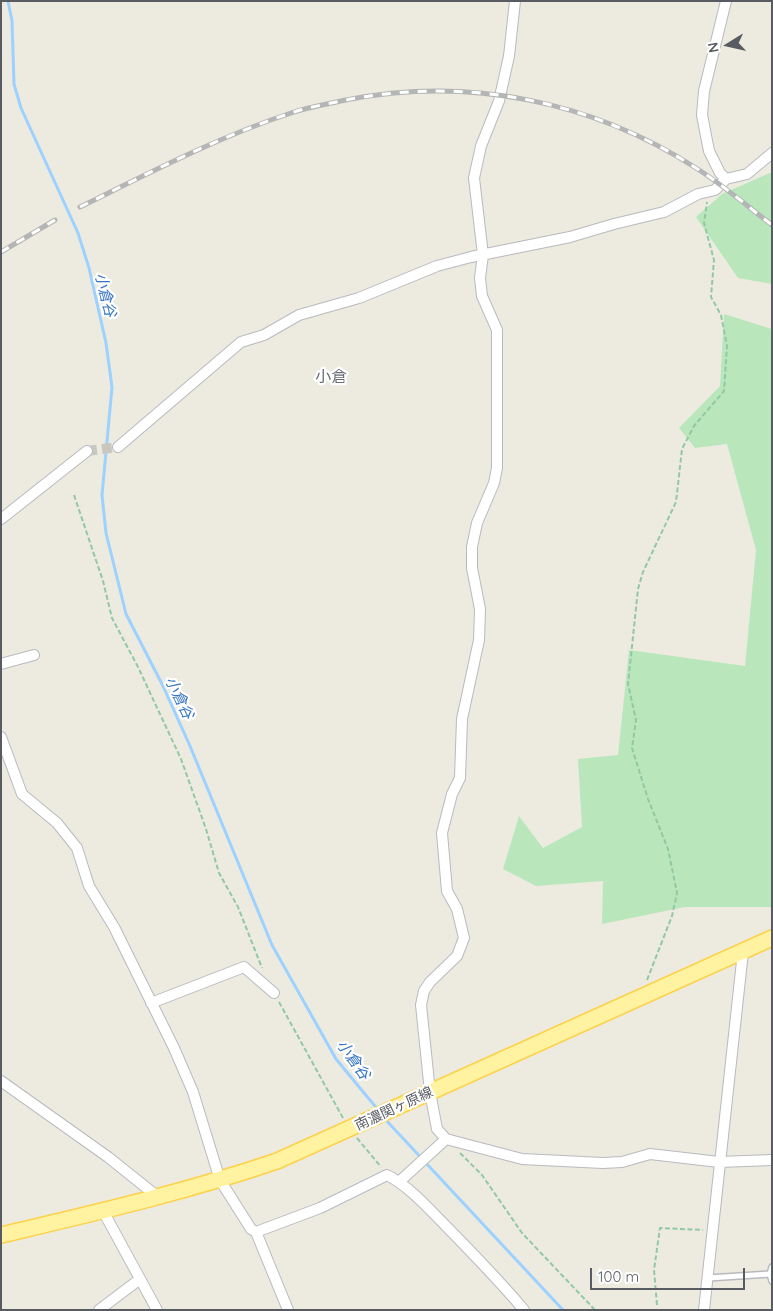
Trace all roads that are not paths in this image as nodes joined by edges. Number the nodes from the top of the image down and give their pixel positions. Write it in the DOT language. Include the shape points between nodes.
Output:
graph roads {
  1 [pos="515,1"];
  2 [pos="726,1"];
  3 [pos="772,153"];
  4 [pos="726,179"];
  5 [pos="483,255"];
  6 [pos="118,447"];
  7 [pos="87,451"];
  8 [pos="1,519"];
  9 [pos="34,654"];
  10 [pos="1,664"];
  11 [pos="1,736"];
  12 [pos="772,938"];
  13 [pos="743,952"];
  14 [pos="274,993"];
  15 [pos="151,1003"];
  16 [pos="1,1080"];
  17 [pos="430,1092"];
  18 [pos="447,1141"];
  19 [pos="772,1160"];
  20 [pos="719,1162"];
  21 [pos="403,1179"];
  22 [pos="220,1180"];
  23 [pos="158,1197"];
  24 [pos="103,1211"];
  25 [pos="256,1232"];
  26 [pos="1,1235"];
  27 [pos="772,1266"];
  28 [pos="770,1274"];
  29 [pos="708,1278"];
  30 [pos="140,1279"];
  31 [pos="772,1281"];
  32 [pos="98,1310"];
  33 [pos="157,1310"];
  34 [pos="288,1310"];
  35 [pos="524,1310"];
  36 [pos="704,1310"];
  1 -- 5 [label="street" via="509,56 499,101 481,146 474,178"];
  2 -- 4 [label="street" via="704,91 702,115 709,151"];
  3 -- 4 [label="street" via="747,174"];
  4 -- 5 [label="street" via="715,190 698,194 664,212 570,237"];
  5 -- 6 [label="street" via="437,266 359,298 298,315 264,335 241,342"];
  5 -- 17 [label="street" via="482,296 497,330 496,468 494,483 476,523 472,547 472,568 480,609 479,640 462,719 460,778 452,794 442,833 447,891 464,938 458,956 424,991 421,1005"];
  7 -- 8 [label="street"];
  9 -- 10 [label="street"];
  11 -- 15 [label="street" via="22,794 56,823 77,848 89,886 114,927"];
  12 -- 13 [label="main road, 南濃関ヶ原線"];
  13 -- 17 [label="main road, 南濃関ヶ原線"];
  13 -- 20 [label="street"];
  14 -- 15 [label="street" via="244,967"];
  15 -- 22 [label="street" via="193,1092"];
  16 -- 23 [label="street" via="108,1156"];
  17 -- 18 [label="street" via="437,1129"];
  17 -- 22 [label="main road, 南濃関ヶ原線" via="277,1161"];
  18 -- 20 [label="street" via="522,1159 622,1162 650,1154"];
  18 -- 21 [label="street"];
  19 -- 20 [label="street"];
  20 -- 29 [label="street"];
  21 -- 25 [label="street" via="388,1175 320,1208"];
  21 -- 35 [label="street"];
  22 -- 23 [label="main road, 南濃関ヶ原線"];
  22 -- 25 [label="street"];
  23 -- 24 [label="main road, 南濃関ヶ原線"];
  24 -- 26 [label="main road, 南濃関ヶ原線"];
  24 -- 30 [label="street"];
  25 -- 34 [label="street"];
  27 -- 28 [label="lane"];
  28 -- 29 [label="lane"];
  28 -- 31 [label="lane"];
  29 -- 36 [label="street"];
  30 -- 32 [label="street"];
  30 -- 33 [label="street"];
}
